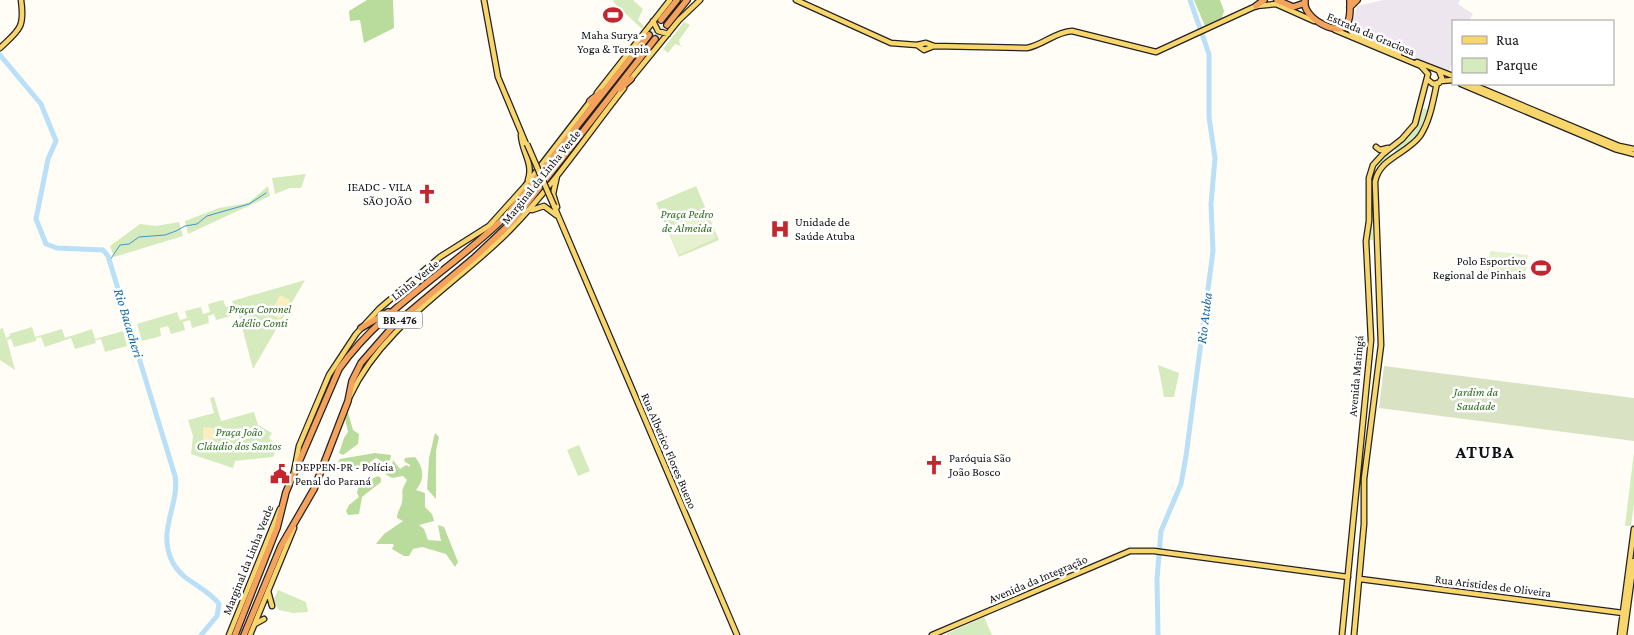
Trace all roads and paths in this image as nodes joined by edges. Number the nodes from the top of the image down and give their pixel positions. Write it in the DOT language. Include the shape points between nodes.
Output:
graph roads {
  1 [pos="21,0"];
  2 [pos="484,0"];
  3 [pos="670,0"];
  4 [pos="677,0"];
  5 [pos="687,0"];
  6 [pos="700,0"];
  7 [pos="796,0"];
  8 [pos="1264,0"];
  9 [pos="1350,0"];
  10 [pos="1357,0"];
  11 [pos="1275,1"];
  12 [pos="1305,1"];
  13 [pos="1256,6"];
  14 [pos="1350,7"];
  15 [pos="661,20"];
  16 [pos="653,21"];
  17 [pos="1348,22"];
  18 [pos="666,25"];
  19 [pos="1328,25"];
  20 [pos="668,34"];
  21 [pos="649,35"];
  22 [pos="655,39"];
  23 [pos="0,47"];
  24 [pos="1437,70"];
  25 [pos="1452,76"];
  26 [pos="1428,77"];
  27 [pos="631,78"];
  28 [pos="1452,80"];
  29 [pos="1439,82"];
  30 [pos="1463,85"];
  31 [pos="1473,85"];
  32 [pos="608,86"];
  33 [pos="590,101"];
  34 [pos="1421,106"];
  35 [pos="603,107"];
  36 [pos="1431,108"];
  37 [pos="588,126"];
  38 [pos="521,130"];
  39 [pos="1376,147"];
  40 [pos="1392,147"];
  41 [pos="577,148"];
  42 [pos="1634,149"];
  43 [pos="1634,154"];
  44 [pos="1397,155"];
  45 [pos="560,171"];
  46 [pos="525,186"];
  47 [pos="553,206"];
  48 [pos="505,209"];
  49 [pos="556,215"];
  50 [pos="524,216"];
  51 [pos="496,225"];
  52 [pos="564,230"];
  53 [pos="490,250"];
  54 [pos="1366,250"];
  55 [pos="1377,250"];
  56 [pos="475,257"];
  57 [pos="583,275"];
  58 [pos="1380,300"];
  59 [pos="1369,301"];
  60 [pos="401,305"];
  61 [pos="361,328"];
  62 [pos="348,401"];
  63 [pos="1361,431"];
  64 [pos="1370,434"];
  65 [pos="1358,466"];
  66 [pos="1365,468"];
  67 [pos="294,474"];
  68 [pos="286,492"];
  69 [pos="296,523"];
  70 [pos="1352,524"];
  71 [pos="1364,524"];
  72 [pos="1634,529"];
  73 [pos="1634,561"];
  74 [pos="1348,576"];
  75 [pos="1360,579"];
  76 [pos="268,591"];
  77 [pos="1345,602"];
  78 [pos="1358,603"];
  79 [pos="272,606"];
  80 [pos="1623,613"];
  81 [pos="264,619"];
  82 [pos="254,625"];
  83 [pos="1622,632"];
  84 [pos="228,635"];
  85 [pos="235,635"];
  86 [pos="244,635"];
  87 [pos="250,635"];
  88 [pos="737,635"];
  89 [pos="932,635"];
  90 [pos="1342,635"];
  91 [pos="1354,635"];
  1 -- 23 [label="main road" via="22,25"];
  2 -- 38 [label="main road" via="498,78"];
  3 -- 16 [label="main road, Marginal da Linha Verde"];
  4 -- 15 [label="highway"];
  5 -- 18 [label="highway"];
  6 -- 20 [label="main road, Marginal da Linha Verde"];
  7 -- 13 [label="main road, Estrada da Graciosa" via="887,42 1026,48 1072,31 1156,52"];
  8 -- 13 [label="highway"];
  9 -- 14 [label="highway"];
  10 -- 14 [label="highway"];
  11 -- 12 [label="highway" via="1293,7"];
  11 -- 13 [label="main road, Estrada da Graciosa"];
  11 -- 19 [label="main road, Estrada da Graciosa"];
  12 -- 19 [label="highway" via="1311,17"];
  14 -- 17 [label="highway"];
  16 -- 20 [label="main road" via="658,31"];
  16 -- 33 [label="main road, Marginal da Linha Verde"];
  17 -- 19 [label="highway" via="1341,29"];
  17 -- 24 [label="main road, Estrada da Graciosa" via="1353,34"];
  19 -- 26 [label="main road, Estrada da Graciosa" via="1420,66"];
  20 -- 27 [label="main road, Marginal da Linha Verde"];
  21 -- 32 [label="highway, Linha Verde / BR-476"];
  22 -- 35 [label="highway, Linha Verde / BR-476"];
  24 -- 25 [label="main road, Estrada da Graciosa"];
  24 -- 26 [label="main road"];
  24 -- 29 [label="main road"];
  26 -- 29 [label="main road, Estrada da Graciosa" via="1432,84"];
  26 -- 34 [label="main road, Avenida Maringá"];
  27 -- 35 [label="highway"];
  27 -- 41 [label="main road, Marginal da Linha Verde"];
  28 -- 29 [label="main road"];
  29 -- 36 [label="main road, Avenida Maringá"];
  30 -- 43 [label="main road"];
  31 -- 42 [label="main road"];
  32 -- 33 [label="highway"];
  32 -- 51 [label="highway, Linha Verde / BR-476" via="513,208"];
  33 -- 46 [label="main road, Marginal da Linha Verde"];
  34 -- 36 [label="main road" via="1426,104"];
  34 -- 40 [label="main road, Avenida Maringá" via="1410,131"];
  35 -- 37 [label="highway, Linha Verde / BR-476"];
  36 -- 44 [label="main road, Avenida Maringá" via="1420,136"];
  37 -- 41 [label="highway"];
  37 -- 56 [label="highway, Linha Verde / BR-476" via="520,213"];
  38 -- 46 [label="main road" via="522,146 530,166"];
  38 -- 47 [label="main road, Rua Alberico Flores Bueno, bridge"];
  39 -- 40 [label="main road" via="1383,150"];
  40 -- 44 [label="main road" via="1391,153"];
  40 -- 54 [label="main road, Avenida Maringá" via="1373,164 1369,178"];
  41 -- 45 [label="main road, Marginal da Linha Verde"];
  44 -- 55 [label="main road, Avenida Maringá" via="1376,174"];
  45 -- 50 [label="main road, Marginal da Linha Verde"];
  45 -- 52 [label="main road" via="553,194"];
  46 -- 48 [label="main road, Marginal da Linha Verde"];
  47 -- 49 [label="main road, Rua Alberico Flores Bueno"];
  47 -- 52 [label="main road, Rua Alberico Flores Bueno"];
  48 -- 51 [label="highway"];
  48 -- 61 [label="main road, Marginal da Linha Verde" via="489,226 440,257"];
  49 -- 50 [label="main road" via="541,205"];
  49 -- 57 [label="main road, Rua Alberico Flores Bueno"];
  50 -- 53 [label="main road, Marginal da Linha Verde"];
  51 -- 60 [label="highway, Linha Verde / BR-476"];
  52 -- 57 [label="main road, Rua Alberico Flores Bueno"];
  53 -- 56 [label="highway"];
  53 -- 62 [label="main road, Marginal da Linha Verde" via="390,338 359,378"];
  54 -- 55 [label="main road" via="1371,247"];
  54 -- 59 [label="main road, Avenida Maringá"];
  55 -- 58 [label="main road, Avenida Maringá"];
  56 -- 62 [label="highway, Linha Verde / BR-476" via="379,341 356,373"];
  57 -- 88 [label="main road, Rua Alberico Flores Bueno"];
  58 -- 59 [label="main road" via="1376,305"];
  58 -- 64 [label="main road, Avenida Maringá" via="1380,359"];
  59 -- 63 [label="main road, Avenida Maringá" via="1371,340"];
  60 -- 61 [label="highway"];
  60 -- 67 [label="highway, Linha Verde / BR-476" via="351,352 339,369"];
  61 -- 67 [label="main road, Marginal da Linha Verde" via="329,376 299,446"];
  62 -- 69 [label="highway, Linha Verde / BR-476" via="314,489"];
  63 -- 64 [label="main road"];
  63 -- 65 [label="main road, Avenida Maringá"];
  64 -- 66 [label="main road, Avenida Maringá"];
  65 -- 66 [label="main road" via="1362,470"];
  65 -- 70 [label="main road, Avenida Maringá"];
  66 -- 71 [label="main road, Avenida Maringá"];
  67 -- 68 [label="highway, Linha Verde / BR-476"];
  68 -- 84 [label="main road, Marginal da Linha Verde"];
  68 -- 85 [label="highway, Linha Verde / BR-476" via="277,528"];
  69 -- 76 [label="main road"];
  69 -- 86 [label="highway, Linha Verde / BR-476" via="281,546"];
  70 -- 71 [label="main road" via="1358,518"];
  70 -- 74 [label="main road, Avenida Maringá"];
  71 -- 75 [label="main road, Avenida Maringá"];
  72 -- 80 [label="main road"];
  73 -- 83 [label="main road"];
  74 -- 77 [label="main road, Avenida Maringá"];
  74 -- 89 [label="main road, Avenida da Integração" via="1135,550"];
  75 -- 78 [label="main road, Avenida Maringá"];
  75 -- 80 [label="main road, Rua Aristides de Oliveira"];
  76 -- 79 [label="main road"];
  76 -- 82 [label="main road"];
  77 -- 78 [label="main road" via="1350,608"];
  77 -- 90 [label="main road, Avenida Maringá"];
  78 -- 91 [label="main road, Avenida Maringá"];
  80 -- 83 [label="main road"];
  81 -- 82 [label="main road"];
  82 -- 87 [label="main road"];
}
